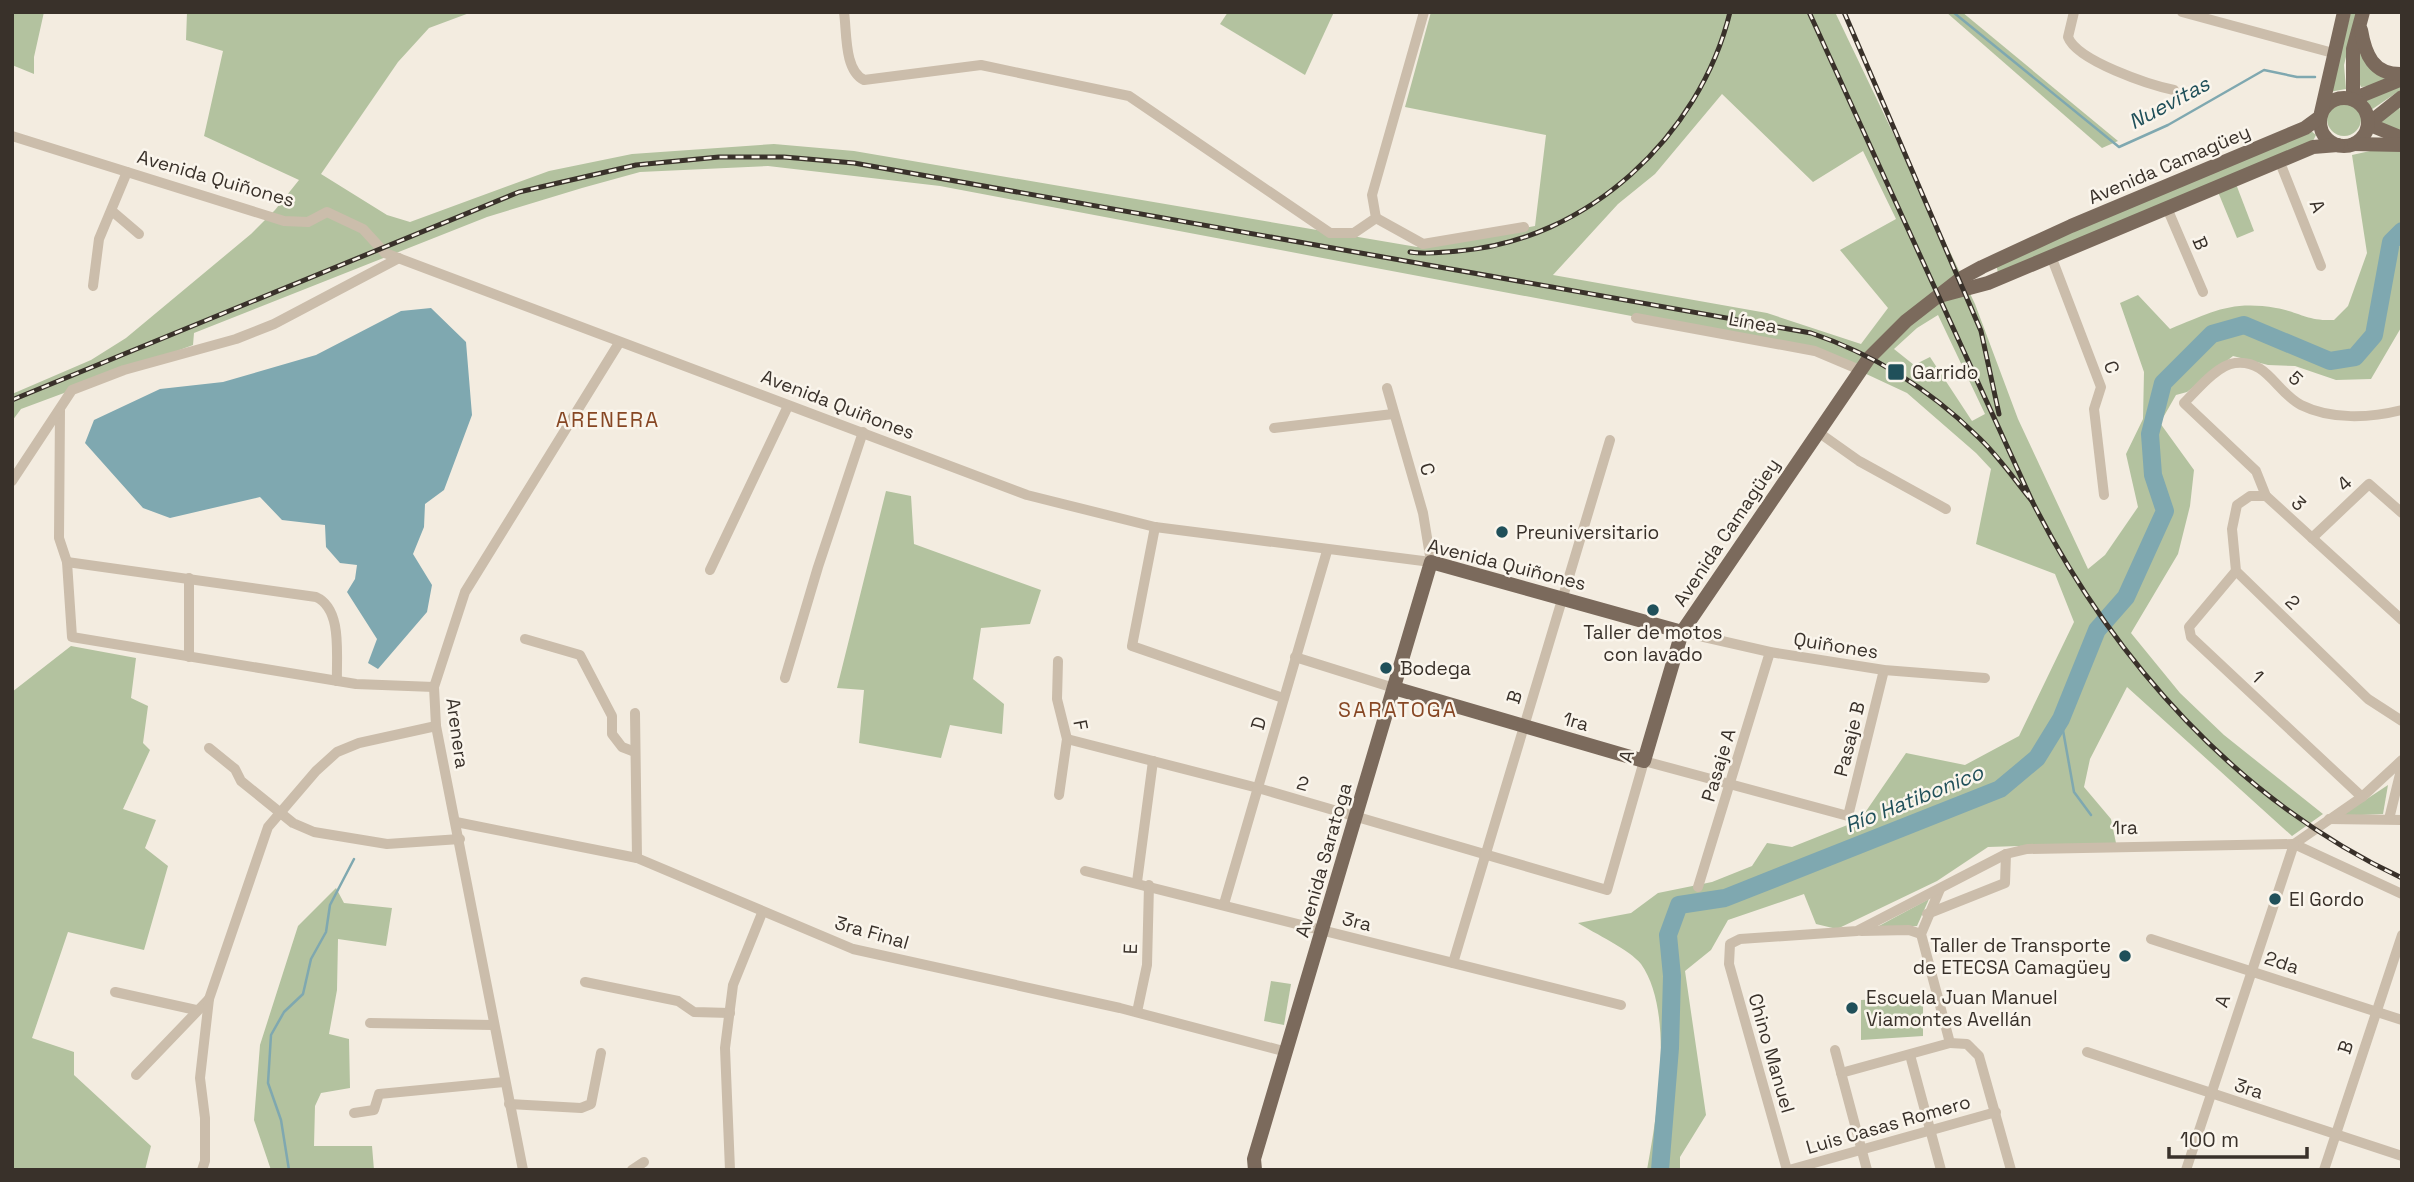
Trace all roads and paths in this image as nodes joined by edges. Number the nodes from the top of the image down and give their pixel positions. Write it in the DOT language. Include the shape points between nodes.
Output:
graph roads {
  1 [pos="844,12"];
  2 [pos="1424,12"];
  3 [pos="2074,12"];
  4 [pos="2182,12"];
  5 [pos="2344,12"];
  6 [pos="2206,15"];
  7 [pos="2362,18"];
  8 [pos="2333,53"];
  9 [pos="2402,74"];
  10 [pos="2402,79"];
  11 [pos="2175,90"];
  12 [pos="2402,97"];
  13 [pos="2353,99"];
  14 [pos="2320,117"];
  15 [pos="2368,124"];
  16 [pos="12,136"];
  17 [pos="2402,138"];
  18 [pos="2354,144"];
  19 [pos="2338,145"];
  20 [pos="2402,145"];
  21 [pos="2279,160"];
  22 [pos="127,172"];
  23 [pos="2167,208"];
  24 [pos="112,211"];
  25 [pos="1376,218"];
  26 [pos="1524,228"];
  27 [pos="139,234"];
  28 [pos="2051,257"];
  29 [pos="398,258"];
  30 [pos="2321,266"];
  31 [pos="1982,267"];
  32 [pos="1988,283"];
  33 [pos="93,286"];
  34 [pos="2203,292"];
  35 [pos="1938,296"];
  36 [pos="1636,318"];
  37 [pos="619,343"];
  38 [pos="1860,370"];
  39 [pos="1387,388"];
  40 [pos="2183,403"];
  41 [pos="788,405"];
  42 [pos="60,410"];
  43 [pos="2402,410"];
  44 [pos="1393,414"];
  45 [pos="1274,428"];
  46 [pos="863,432"];
  47 [pos="1818,432"];
  48 [pos="1610,440"];
  49 [pos="12,481"];
  50 [pos="2104,495"];
  51 [pos="2266,496"];
  52 [pos="1946,509"];
  53 [pos="2402,513"];
  54 [pos="1155,527"];
  55 [pos="2312,538"];
  56 [pos="1327,551"];
  57 [pos="67,562"];
  58 [pos="1432,562"];
  59 [pos="710,570"];
  60 [pos="2235,571"];
  61 [pos="189,578"];
  62 [pos="1563,597"];
  63 [pos="2402,620"];
  64 [pos="1682,632"];
  65 [pos="525,639"];
  66 [pos="1770,652"];
  67 [pos="189,657"];
  68 [pos="1295,657"];
  69 [pos="1058,661"];
  70 [pos="1884,670"];
  71 [pos="786,678"];
  72 [pos="1986,678"];
  73 [pos="337,681"];
  74 [pos="434,687"];
  75 [pos="1394,688"];
  76 [pos="1283,698"];
  77 [pos="635,713"];
  78 [pos="2402,721"];
  79 [pos="436,726"];
  80 [pos="1524,726"];
  81 [pos="1067,739"];
  82 [pos="209,748"];
  83 [pos="635,752"];
  84 [pos="2402,760"];
  85 [pos="1153,761"];
  86 [pos="1644,761"];
  87 [pos="2402,766"];
  88 [pos="1731,786"];
  89 [pos="1258,788"];
  90 [pos="1059,795"];
  91 [pos="2362,797"];
  92 [pos="278,812"];
  93 [pos="1356,816"];
  94 [pos="1848,816"];
  95 [pos="2329,819"];
  96 [pos="2389,819"];
  97 [pos="2402,820"];
  98 [pos="456,822"];
  99 [pos="460,839"];
  100 [pos="2294,844"];
  101 [pos="1486,854"];
  102 [pos="2006,854"];
  103 [pos="637,858"];
  104 [pos="1085,871"];
  105 [pos="1137,882"];
  106 [pos="1149,885"];
  107 [pos="1698,887"];
  108 [pos="1940,889"];
  109 [pos="1607,890"];
  110 [pos="2402,894"];
  111 [pos="1224,904"];
  112 [pos="762,913"];
  113 [pos="1927,914"];
  114 [pos="1323,931"];
  115 [pos="1857,931"];
  116 [pos="1920,934"];
  117 [pos="2402,935"];
  118 [pos="2151,939"];
  119 [pos="1730,944"];
  120 [pos="1453,963"];
  121 [pos="2252,971"];
  122 [pos="585,982"];
  123 [pos="115,992"];
  124 [pos="209,999"];
  125 [pos="1621,1005"];
  126 [pos="196,1010"];
  127 [pos="2375,1011"];
  128 [pos="1137,1012"];
  129 [pos="730,1013"];
  130 [pos="2402,1020"];
  131 [pos="370,1023"];
  132 [pos="493,1025"];
  133 [pos="1950,1043"];
  134 [pos="1835,1050"];
  135 [pos="1287,1052"];
  136 [pos="2087,1052"];
  137 [pos="601,1053"];
  138 [pos="1910,1055"];
  139 [pos="1841,1073"];
  140 [pos="136,1075"];
  141 [pos="504,1082"];
  142 [pos="2211,1094"];
  143 [pos="509,1104"];
  144 [pos="1996,1112"];
  145 [pos="354,1113"];
  146 [pos="1930,1130"];
  147 [pos="2335,1135"];
  148 [pos="1862,1149"];
  149 [pos="2402,1156"];
  150 [pos="644,1162"];
  151 [pos="202,1170"];
  152 [pos="523,1170"];
  153 [pos="632,1170"];
  154 [pos="730,1170"];
  155 [pos="1255,1170"];
  156 [pos="1788,1170"];
  157 [pos="1867,1170"];
  158 [pos="1941,1170"];
  159 [pos="2011,1170"];
  160 [pos="2186,1170"];
  161 [pos="2324,1170"];
  1 -- 25 [label="street" via="851,65 864,80 981,65 1129,96 1330,233 1354,233"];
  2 -- 25 [label="street" via="1372,195"];
  3 -- 11 [label="street" via="2068,37 2077,49 2144,84"];
  4 -- 6 [label="street"];
  5 -- 8 [label="main road"];
  6 -- 8 [label="street"];
  7 -- 9 [label="main road" via="2367,58 2391,73"];
  7 -- 13 [label="main road" via="2351,71"];
  8 -- 14 [label="main road"];
  10 -- 13 [label="main road"];
  12 -- 15 [label="main road"];
  13 -- 14 [label="main road" via="2336,99"];
  13 -- 15 [label="main road" via="2365,109"];
  14 -- 19 [label="main road" via="2322,131"];
  14 -- 31 [label="main road, Avenida Camagüey" via="2305,128"];
  15 -- 17 [label="main road"];
  15 -- 18 [label="main road" via="2364,136"];
  16 -- 22 [label="street, Avenida Quiñones"];
  18 -- 19 [label="main road"];
  18 -- 20 [label="main road"];
  19 -- 21 [label="main road, Avenida Camagüey" via="2313,146"];
  21 -- 23 [label="main road, Avenida Camagüey"];
  21 -- 30 [label="street, A"];
  22 -- 24 [label="street"];
  22 -- 29 [label="street, Avenida Quiñones" via="284,221 309,222 327,212 363,229 378,249"];
  23 -- 28 [label="main road, Avenida Camagüey"];
  23 -- 34 [label="street, B"];
  24 -- 27 [label="street"];
  24 -- 33 [label="street" via="99,239"];
  25 -- 26 [label="street" via="1423,244"];
  28 -- 32 [label="main road, Avenida Camagüey"];
  28 -- 50 [label="street, C" via="2101,387 2094,408"];
  29 -- 37 [label="street, Avenida Quiñones"];
  29 -- 42 [label="street" via="236,340 88,382 72,390"];
  31 -- 32 [label="main road"];
  31 -- 35 [label="main road, Avenida Camagüey"];
  32 -- 35 [label="main road, Avenida Camagüey"];
  35 -- 38 [label="main road, Avenida Camagüey" via="1906,321"];
  36 -- 38 [label="street, Línea" via="1815,351"];
  37 -- 41 [label="street, Avenida Quiñones"];
  37 -- 74 [label="street, Arenera" via="465,592"];
  38 -- 47 [label="main road, Avenida Camagüey"];
  39 -- 44 [label="street, C"];
  40 -- 43 [label="street, 5" via="2232,363 2256,364 2298,403 2326,415 2383,415"];
  40 -- 51 [label="street, 3" via="2256,471"];
  41 -- 46 [label="street, Avenida Quiñones"];
  41 -- 59 [label="street"];
  42 -- 49 [label="street"];
  42 -- 57 [label="street" via="59,538"];
  44 -- 45 [label="street"];
  44 -- 58 [label="street, C" via="1423,513"];
  46 -- 54 [label="street, Avenida Quiñones" via="1027,495"];
  46 -- 71 [label="street"];
  47 -- 52 [label="street" via="1859,461"];
  47 -- 64 [label="main road, Avenida Camagüey"];
  48 -- 62 [label="street, B"];
  51 -- 55 [label="street, 3"];
  51 -- 60 [label="street" via="2250,496 2237,505 2232,529"];
  53 -- 55 [label="street, 4" via="2369,484"];
  54 -- 56 [label="street, Avenida Quiñones"];
  54 -- 76 [label="street" via="1132,646"];
  55 -- 63 [label="street, 3"];
  56 -- 58 [label="street, Avenida Quiñones"];
  56 -- 68 [label="street, D"];
  57 -- 61 [label="street"];
  57 -- 67 [label="street" via="72,637"];
  58 -- 62 [label="main road, Avenida Quiñones"];
  58 -- 75 [label="main road, Avenida Saratoga"];
  60 -- 78 [label="street, 2" via="2368,699"];
  60 -- 91 [label="street, 1" via="2189,627 2191,637"];
  61 -- 67 [label="street"];
  61 -- 73 [label="street" via="325,601 336,636"];
  62 -- 64 [label="main road, Avenida Quiñones"];
  62 -- 80 [label="street, B"];
  64 -- 66 [label="street, Quiñones"];
  64 -- 86 [label="main road, A"];
  65 -- 83 [label="street" via="580,655 612,716 612,734 622,747"];
  66 -- 70 [label="street, Quiñones"];
  66 -- 88 [label="street, Pasaje A"];
  67 -- 73 [label="street"];
  68 -- 75 [label="street, 1ra"];
  68 -- 76 [label="street, D"];
  69 -- 81 [label="street, F" via="1057,699"];
  70 -- 72 [label="street, Quiñones"];
  70 -- 94 [label="street, Pasaje B"];
  73 -- 74 [label="street"];
  74 -- 79 [label="street, Arenera"];
  75 -- 80 [label="main road, 1ra"];
  75 -- 93 [label="main road, Avenida Saratoga"];
  76 -- 89 [label="street, D"];
  77 -- 83 [label="street"];
  79 -- 92 [label="street" via="337,752"];
  79 -- 98 [label="street, Arenera"];
  80 -- 86 [label="main road, 1ra"];
  80 -- 101 [label="street, B"];
  81 -- 85 [label="street, 2"];
  81 -- 90 [label="street, F"];
  82 -- 92 [label="street"];
  83 -- 103 [label="street"];
  84 -- 91 [label="street"];
  85 -- 89 [label="street, 2"];
  85 -- 105 [label="street"];
  86 -- 88 [label="street, 1ra"];
  86 -- 109 [label="street, A"];
  87 -- 96 [label="street"];
  88 -- 94 [label="street, 1ra"];
  88 -- 107 [label="street, Pasaje A"];
  89 -- 93 [label="street, 2"];
  89 -- 111 [label="street, D"];
  91 -- 95 [label="street"];
  92 -- 99 [label="street" via="314,832 387,844"];
  92 -- 124 [label="street" via="268,827"];
  93 -- 101 [label="street, 2"];
  93 -- 114 [label="main road, Avenida Saratoga"];
  95 -- 96 [label="street"];
  95 -- 100 [label="street"];
  96 -- 97 [label="street"];
  98 -- 99 [label="street, Arenera"];
  98 -- 103 [label="street, 3ra Final"];
  99 -- 132 [label="street, Arenera"];
  100 -- 102 [label="street, 1ra" via="2056,847"];
  100 -- 110 [label="street, 1ra"];
  100 -- 121 [label="street, A"];
  101 -- 109 [label="street, 2"];
  101 -- 120 [label="street, B"];
  102 -- 108 [label="street, 1ra"];
  102 -- 113 [label="street" via="2005,883"];
  103 -- 112 [label="street, 3ra Final"];
  104 -- 105 [label="street, 3ra"];
  105 -- 106 [label="street, 3ra"];
  106 -- 111 [label="street, 3ra"];
  106 -- 128 [label="street, E" via="1147,965"];
  108 -- 113 [label="street"];
  108 -- 115 [label="street, 1ra"];
  111 -- 114 [label="street, 3ra"];
  112 -- 128 [label="street, 3ra Final" via="853,949"];
  112 -- 129 [label="street" via="733,985"];
  113 -- 116 [label="street"];
  114 -- 120 [label="street, 3ra"];
  114 -- 135 [label="main road, Avenida Saratoga"];
  115 -- 116 [label="street, 1ra"];
  115 -- 119 [label="street, 1ra" via="1755,936"];
  116 -- 133 [label="street"];
  117 -- 127 [label="street, B"];
  118 -- 121 [label="street, 2da"];
  119 -- 156 [label="street, Chino Manuel" via="1729,964"];
  120 -- 125 [label="street, 3ra"];
  121 -- 127 [label="street, 2da"];
  121 -- 142 [label="street, A"];
  122 -- 129 [label="street" via="678,1001 694,1012"];
  123 -- 126 [label="street"];
  124 -- 126 [label="street"];
  124 -- 151 [label="street" via="200,1078 205,1118"];
  126 -- 140 [label="street"];
  127 -- 130 [label="street, 2da"];
  127 -- 147 [label="street, B"];
  128 -- 135 [label="street, 3ra Final"];
  129 -- 154 [label="street" via="726,1048"];
  131 -- 132 [label="street"];
  132 -- 141 [label="street, Arenera"];
  133 -- 138 [label="street"];
  133 -- 144 [label="street" via="1967,1044 1979,1056"];
  134 -- 139 [label="street"];
  135 -- 155 [label="main road, Avenida Saratoga" via="1254,1159"];
  136 -- 142 [label="street, 3ra"];
  137 -- 143 [label="street" via="591,1104 581,1108"];
  138 -- 139 [label="street"];
  138 -- 146 [label="street"];
  139 -- 148 [label="street"];
  141 -- 143 [label="street, Arenera"];
  141 -- 145 [label="street" via="379,1094 374,1110"];
  142 -- 147 [label="street, 3ra"];
  142 -- 160 [label="street, A"];
  143 -- 152 [label="street, Arenera"];
  144 -- 146 [label="street, Luis Casas Romero"];
  144 -- 159 [label="street"];
  146 -- 148 [label="street, Luis Casas Romero"];
  146 -- 158 [label="street"];
  147 -- 149 [label="street, 3ra"];
  147 -- 161 [label="street, B"];
  148 -- 156 [label="street, Luis Casas Romero"];
  148 -- 157 [label="street"];
  150 -- 153 [label="street"];
}
